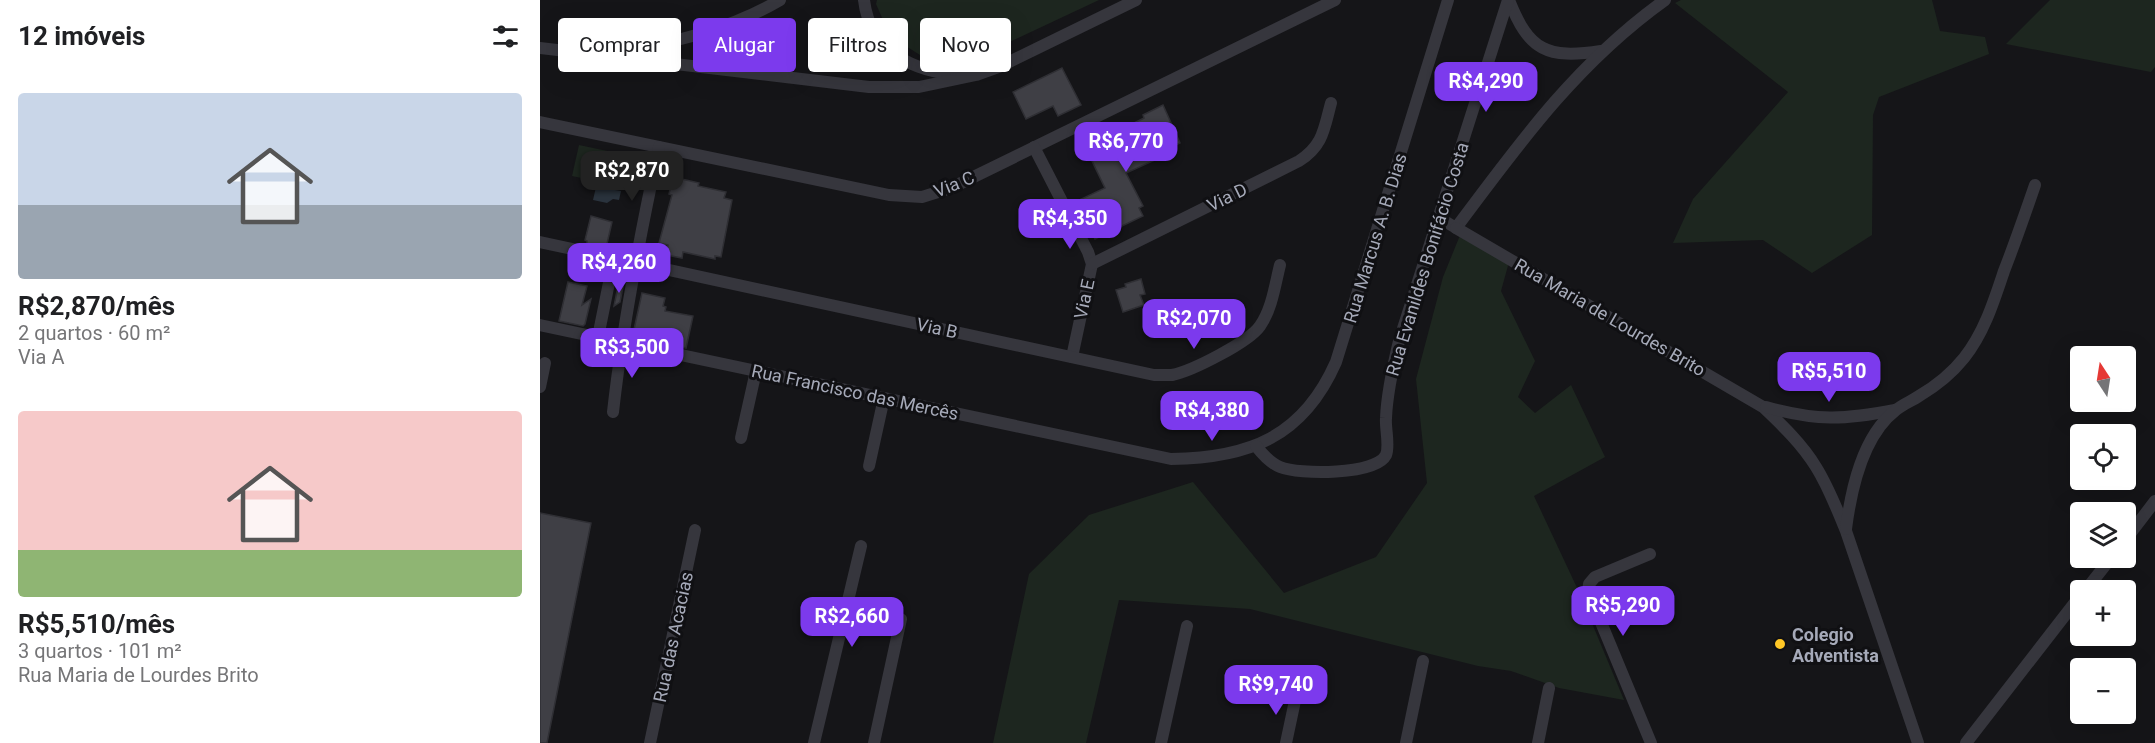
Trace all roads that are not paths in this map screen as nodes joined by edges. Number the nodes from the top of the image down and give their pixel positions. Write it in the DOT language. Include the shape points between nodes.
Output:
graph roads {
  1 [pos="780,0"];
  2 [pos="864,0"];
  3 [pos="1136,0"];
  4 [pos="1335,0"];
  5 [pos="1448,0"];
  6 [pos="1508,0"];
  7 [pos="1665,0"];
  8 [pos="681,40"];
  9 [pos="540,48"];
  10 [pos="558,50"];
  11 [pos="1601,51"];
  12 [pos="681,64"];
  13 [pos="976,75"];
  14 [pos="1331,104"];
  15 [pos="540,122"];
  16 [pos="659,147"];
  17 [pos="1034,147"];
  18 [pos="2035,185"];
  19 [pos="1438,217"];
  20 [pos="1456,228"];
  21 [pos="540,242"];
  22 [pos="614,258"];
  23 [pos="636,262"];
  24 [pos="1092,264"];
  25 [pos="1280,265"];
  26 [pos="540,325"];
  27 [pos="598,338"];
  28 [pos="621,342"];
  29 [pos="1072,357"];
  30 [pos="545,363"];
  31 [pos="756,371"];
  32 [pos="540,387"];
  33 [pos="884,398"];
  34 [pos="1763,407"];
  35 [pos="1895,410"];
  36 [pos="613,412"];
  37 [pos="741,438"];
  38 [pos="1256,446"];
  39 [pos="1170,459"];
  40 [pos="869,466"];
  41 [pos="2154,501"];
  42 [pos="2136,525"];
  43 [pos="695,530"];
  44 [pos="1846,531"];
  45 [pos="861,546"];
  46 [pos="1650,554"];
  47 [pos="2103,568"];
  48 [pos="2094,580"];
  49 [pos="2070,609"];
  50 [pos="901,619"];
  51 [pos="1187,626"];
  52 [pos="1423,661"];
  53 [pos="1549,688"];
  54 [pos="1296,696"];
  55 [pos="650,743"];
  56 [pos="814,743"];
  57 [pos="874,743"];
  58 [pos="1161,743"];
  59 [pos="1286,743"];
  60 [pos="1406,743"];
  61 [pos="1538,743"];
  62 [pos="1651,743"];
  63 [pos="1918,743"];
  64 [pos="1966,743"];
  1 -- 8 [label="street" via="730,25"];
  2 -- 13 [label="street" via="871,26 884,45 903,61 928,71"];
  3 -- 13 [label="street"];
  4 -- 17 [label="street, Via C"];
  5 -- 38 [label="street, Rua Marcus A. B. Dias" via="1328,381 1299,418"];
  6 -- 11 [label="street" via="1526,35 1539,46 1559,54"];
  6 -- 19 [label="street, Rua Evanildes Bonifácio Costa"];
  7 -- 11 [label="street"];
  9 -- 10 [label="street"];
  11 -- 20 [label="street" via="1529,131"];
  12 -- 13 [label="street" via="869,87 919,87"];
  14 -- 24 [label="street, Via D" via="1323,136 1311,154"];
  15 -- 16 [label="street, Via C"];
  16 -- 17 [label="street, Via C" via="903,197 922,197 951,188"];
  16 -- 23 [label="street"];
  17 -- 24 [label="street, Via E"];
  18 -- 35 [label="street" via="1979,333 1944,378"];
  19 -- 20 [label="street, Rua Maria de Lourdes Brito"];
  19 -- 38 [label="street, Rua Evanildes Bonifácio Costa" via="1391,372 1387,452 1383,460 1372,466 1308,473 1281,468 1266,459"];
  20 -- 34 [label="street, Rua Maria de Lourdes Brito"];
  21 -- 22 [label="street, Via B"];
  22 -- 23 [label="street, Via B"];
  22 -- 27 [label="street"];
  23 -- 28 [label="street"];
  23 -- 29 [label="street, Via B"];
  24 -- 29 [label="street, Via E"];
  25 -- 29 [label="street, Via B" via="1266,315 1253,335 1187,370 1154,375"];
  26 -- 27 [label="street, Rua Francisco das Mercês"];
  27 -- 28 [label="street, Rua Francisco das Mercês"];
  28 -- 31 [label="street, Rua Francisco das Mercês"];
  28 -- 36 [label="street"];
  30 -- 32 [label="street"];
  31 -- 33 [label="street, Rua Francisco das Mercês"];
  31 -- 37 [label="street"];
  33 -- 39 [label="street, Rua Francisco das Mercês"];
  33 -- 40 [label="street"];
  34 -- 35 [label="street, Rua Maria de Lourdes Brito" via="1814,418 1840,419"];
  34 -- 44 [label="street, Rua Maria de Lourdes Brito" via="1815,465"];
  35 -- 44 [label="street" via="1867,449 1850,497"];
  38 -- 39 [label="street, Rua Marcus A. B. Dias" via="1218,456"];
  41 -- 42 [label="street"];
  43 -- 55 [label="street, Rua das Acacias"];
  44 -- 63 [label="street, Rua Maria de Lourdes Brito"];
  45 -- 56 [label="street"];
  46 -- 62 [label="street" via="1594,577 1588,591"];
  47 -- 48 [label="street"];
  49 -- 64 [label="street"];
  50 -- 57 [label="street"];
  51 -- 58 [label="street"];
  52 -- 60 [label="street"];
  53 -- 61 [label="street"];
  54 -- 59 [label="street"];
}
